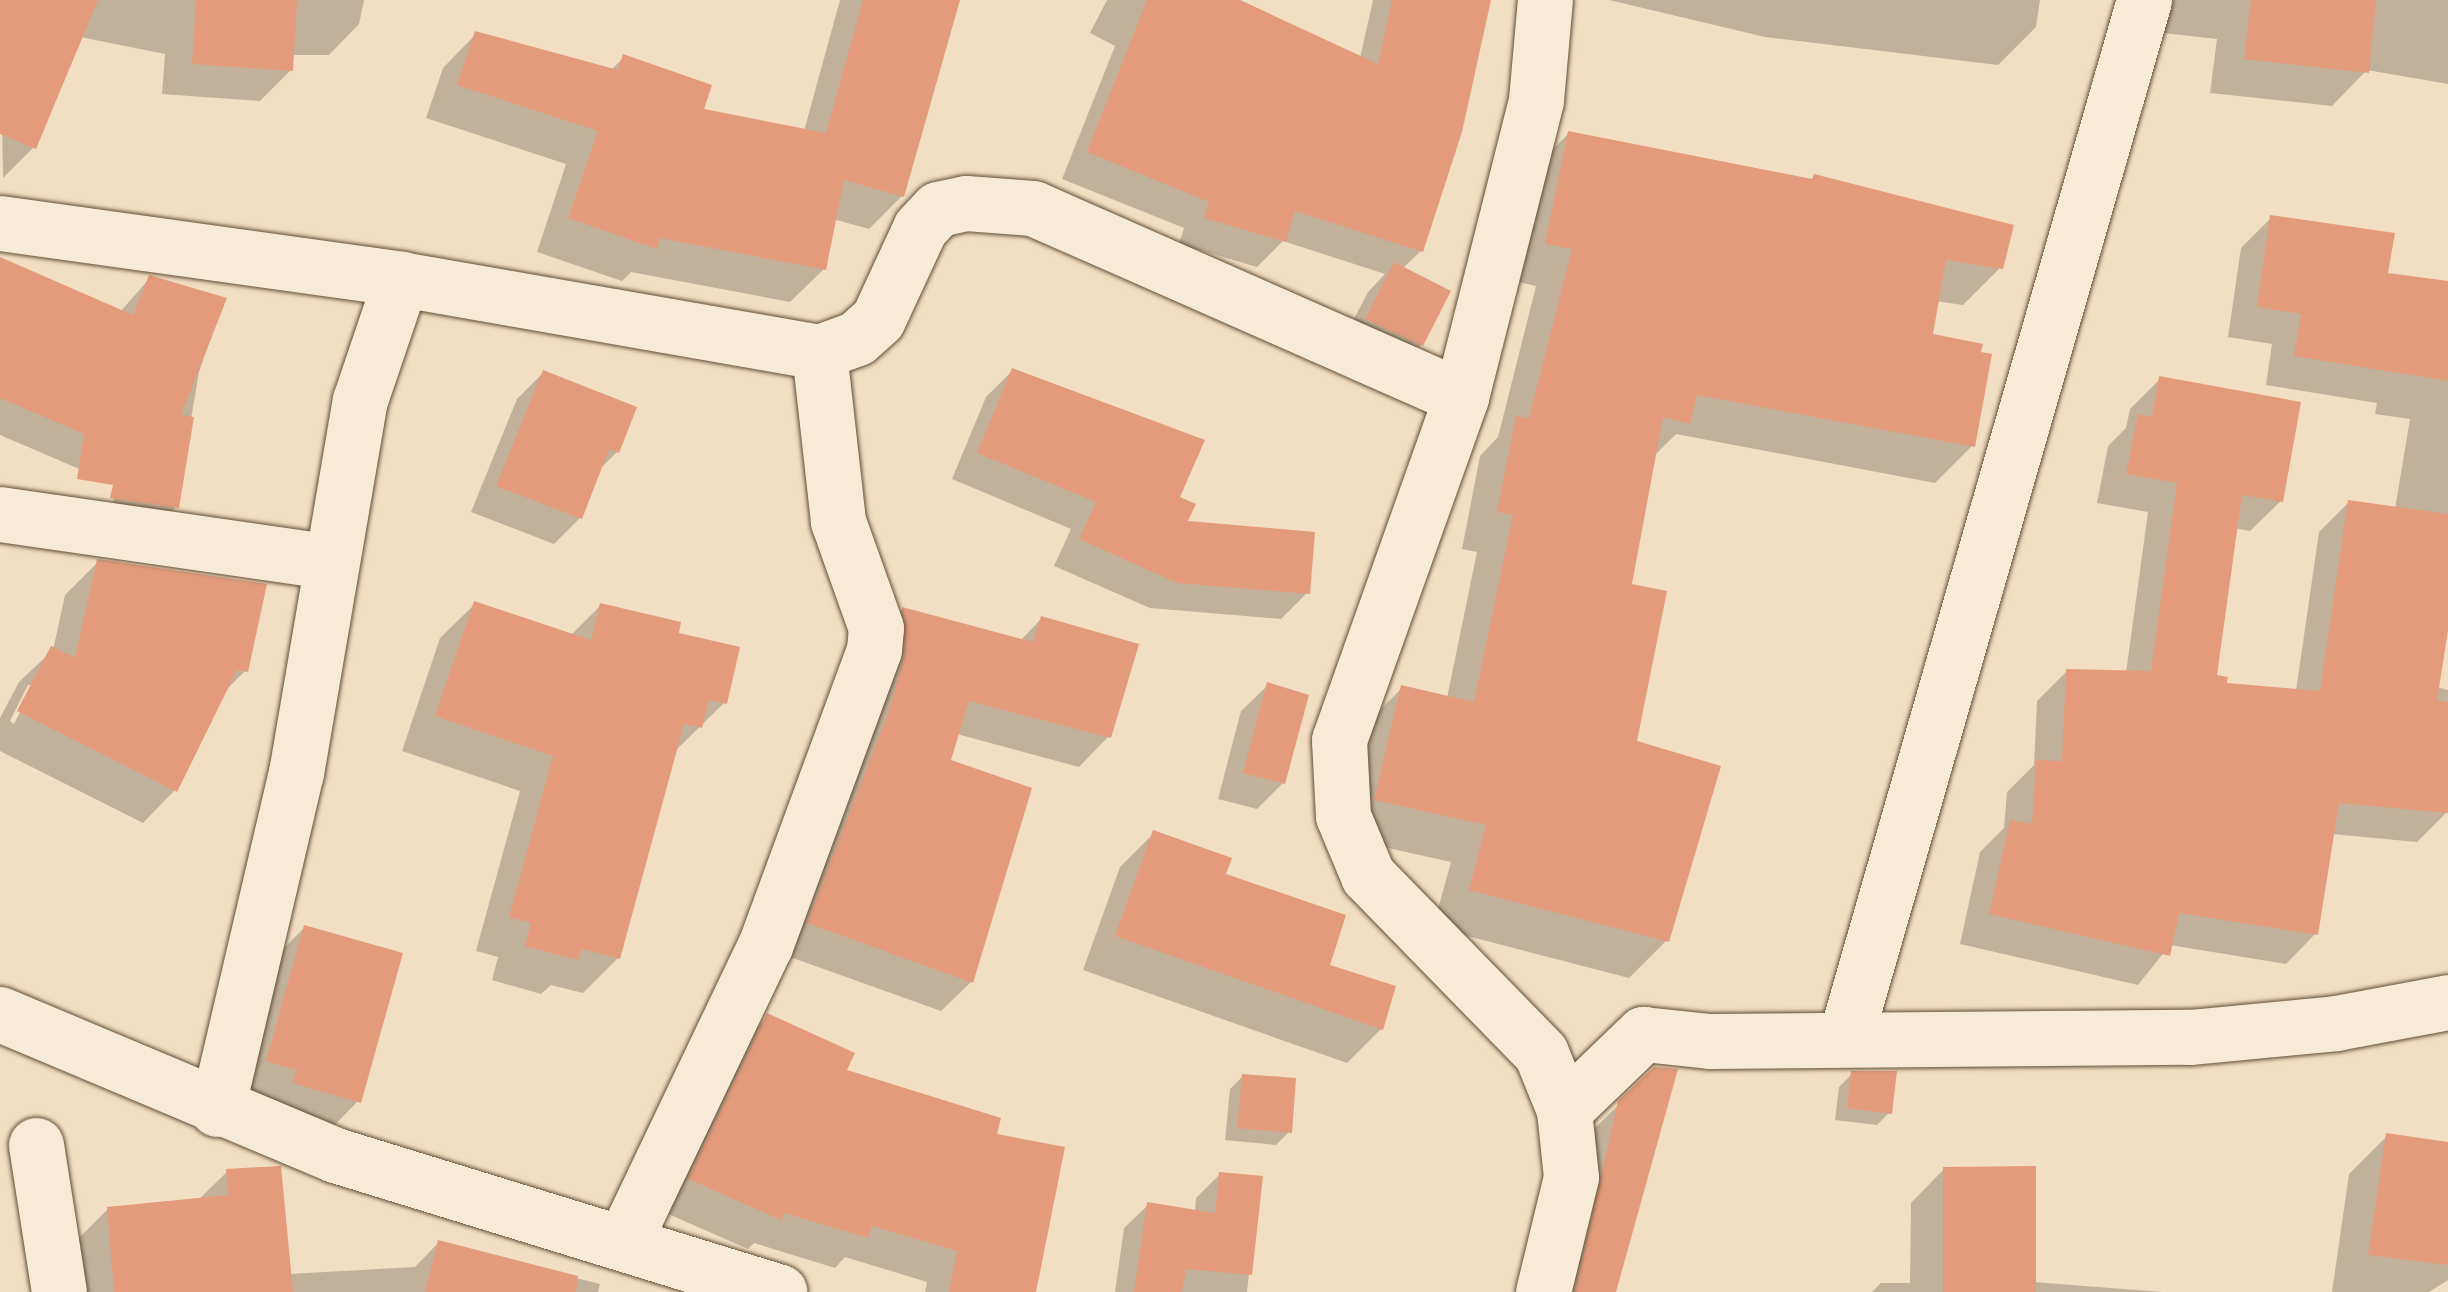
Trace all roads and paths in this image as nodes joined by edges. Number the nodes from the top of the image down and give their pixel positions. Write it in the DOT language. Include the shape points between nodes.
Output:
graph roads {
  1 [pos="1545,0"];
  2 [pos="2144,0"];
  3 [pos="0,223"];
  4 [pos="401,279"];
  5 [pos="819,352"];
  6 [pos="1460,397"];
  7 [pos="0,514"];
  8 [pos="328,561"];
  9 [pos="2448,1002"];
  10 [pos="0,1014"];
  11 [pos="1846,1036"];
  12 [pos="217,1109"];
  13 [pos="1564,1110"];
  14 [pos="36,1145"];
  15 [pos="624,1240"];
  16 [pos="707,1279"];
  17 [pos="59,1292"];
  18 [pos="778,1292"];
  19 [pos="1543,1292"];
  1 -- 6 [label="street" via="1536,100"];
  2 -- 11 [label="street"];
  3 -- 4 [label="street"];
  4 -- 5 [label="street"];
  4 -- 8 [label="street" via="360,400"];
  5 -- 6 [label="street" via="857,338 878,319 920,228 938,209 966,203 1033,208"];
  5 -- 15 [label="street" via="838,521 876,628 874,650 765,946"];
  6 -- 13 [label="street" via="1339,740 1343,816 1368,876 1541,1053"];
  7 -- 8 [label="street"];
  8 -- 12 [label="street" via="296,774"];
  9 -- 11 [label="street" via="2336,1023 2189,1037"];
  10 -- 12 [label="street"];
  11 -- 13 [label="street" via="1710,1041 1642,1034"];
  12 -- 15 [label="street" via="335,1154"];
  13 -- 19 [label="street" via="1571,1178"];
  14 -- 17 [label="street"];
  15 -- 16 [label="street"];
  16 -- 18 [label="street"];
}
